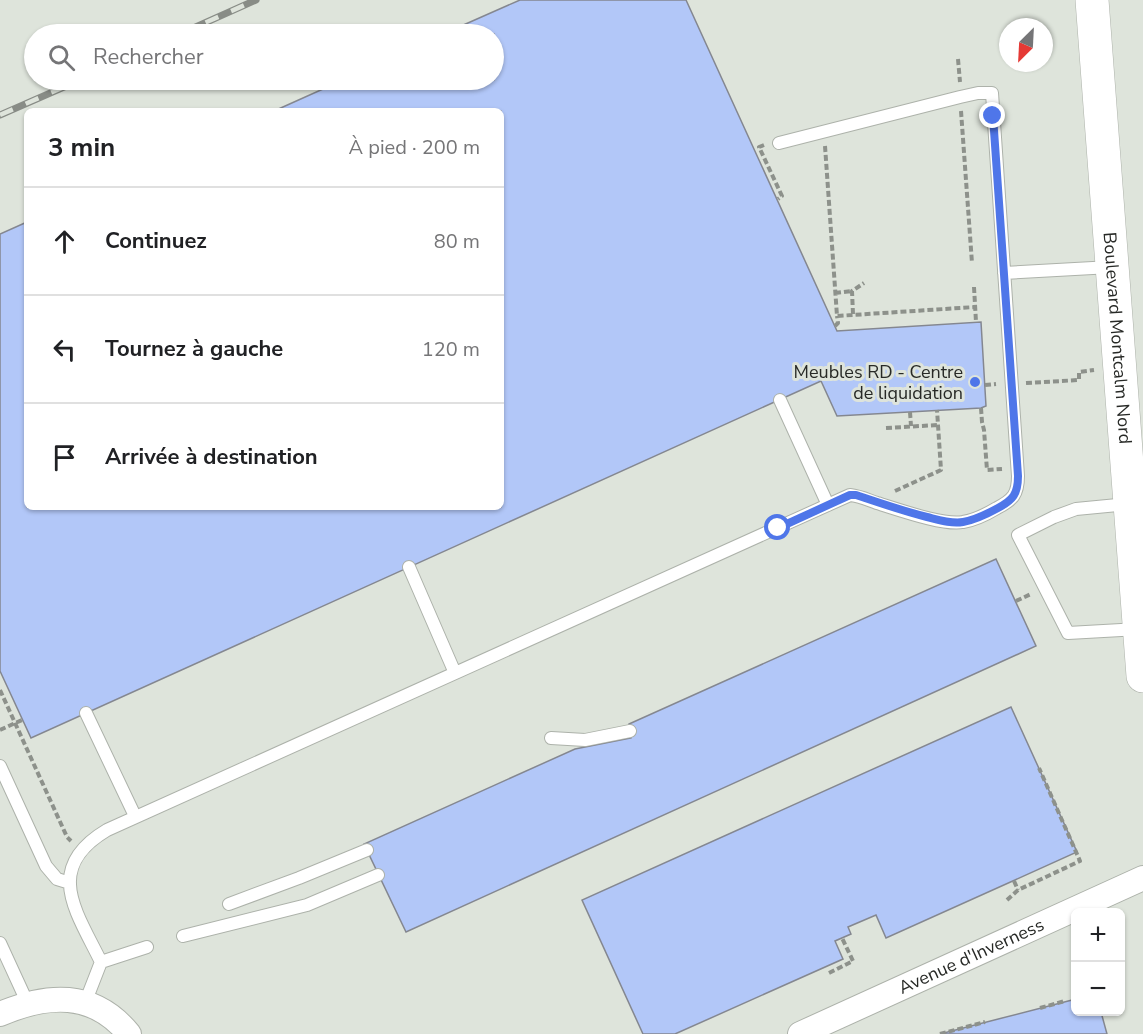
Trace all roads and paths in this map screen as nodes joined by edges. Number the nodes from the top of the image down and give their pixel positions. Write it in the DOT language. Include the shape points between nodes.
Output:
graph roads {
  1 [pos="1092,0"];
  2 [pos="958,59"];
  3 [pos="960,84"];
  4 [pos="961,110"];
  5 [pos="779,143"];
  6 [pos="766,144"];
  7 [pos="825,145"];
  8 [pos="767,163"];
  9 [pos="762,165"];
  10 [pos="778,199"];
  11 [pos="972,263"];
  12 [pos="1112,267"];
  13 [pos="1004,273"];
  14 [pos="864,283"];
  15 [pos="974,287"];
  16 [pos="852,291"];
  17 [pos="835,293"];
  18 [pos="975,307"];
  19 [pos="854,314"];
  20 [pos="837,316"];
  21 [pos="976,322"];
  22 [pos="835,326"];
  23 [pos="1099,370"];
  24 [pos="1025,383"];
  25 [pos="999,384"];
  26 [pos="985,385"];
  27 [pos="780,400"];
  28 [pos="981,408"];
  29 [pos="937,410"];
  30 [pos="910,412"];
  31 [pos="938,425"];
  32 [pos="911,426"];
  33 [pos="886,428"];
  34 [pos="987,470"];
  35 [pos="889,494"];
  36 [pos="1129,504"];
  37 [pos="828,505"];
  38 [pos="410,567"];
  39 [pos="1139,629"];
  40 [pos="455,673"];
  41 [pos="1143,675"];
  42 [pos="0,690"];
  43 [pos="87,713"];
  44 [pos="22,720"];
  45 [pos="15,723"];
  46 [pos="0,730"];
  47 [pos="630,731"];
  48 [pos="551,738"];
  49 [pos="0,766"];
  50 [pos="1039,768"];
  51 [pos="135,816"];
  52 [pos="67,837"];
  53 [pos="367,850"];
  54 [pos="378,874"];
  55 [pos="1143,878"];
  56 [pos="1014,881"];
  57 [pos="70,883"];
  58 [pos="1018,890"];
  59 [pos="1007,900"];
  60 [pos="229,904"];
  61 [pos="183,936"];
  62 [pos="842,938"];
  63 [pos="0,943"];
  64 [pos="147,947"];
  65 [pos="101,962"];
  66 [pos="829,973"];
  67 [pos="1065,1001"];
  68 [pos="86,1003"];
  69 [pos="28,1004"];
  70 [pos="1040,1008"];
  71 [pos="0,1014"];
  72 [pos="985,1022"];
  73 [pos="129,1034"];
  74 [pos="800,1034"];
  75 [pos="940,1034"];
  1 -- 12 [label="street, Boulevard Montcalm Nord"];
  2 -- 3 [label="path"];
  4 -- 11 [label="path"];
  5 -- 13 [label="lane" via="978,93 992,93"];
  6 -- 8 [label="path" via="759,147"];
  7 -- 17 [label="path"];
  8 -- 9 [label="path"];
  8 -- 10 [label="path" via="782,196"];
  12 -- 13 [label="lane"];
  12 -- 36 [label="street, Boulevard Montcalm Nord"];
  13 -- 37 [label="lane" via="1018,476 1013,497 990,512 958,523 856,495"];
  14 -- 16 [label="path"];
  15 -- 18 [label="path"];
  16 -- 17 [label="path"];
  16 -- 19 [label="path"];
  17 -- 20 [label="path"];
  18 -- 19 [label="path"];
  18 -- 21 [label="path"];
  19 -- 20 [label="path"];
  20 -- 22 [label="path"];
  23 -- 24 [label="path" via="1079,372 1079,380"];
  25 -- 26 [label="path"];
  27 -- 37 [label="lane"];
  28 -- 34 [label="path"];
  29 -- 31 [label="path"];
  30 -- 32 [label="path"];
  31 -- 32 [label="path"];
  31 -- 35 [label="path" via="940,470"];
  32 -- 33 [label="path"];
  36 -- 39 [label="street, Boulevard Montcalm Nord"];
  36 -- 39 [label="lane" via="1076,509 1018,535 1068,633"];
  37 -- 40 [label="lane"];
  38 -- 40 [label="lane"];
  39 -- 41 [label="street, Boulevard Montcalm Nord"];
  40 -- 51 [label="lane"];
  42 -- 45 [label="path"];
  43 -- 51 [label="lane"];
  44 -- 45 [label="path"];
  45 -- 46 [label="path"];
  45 -- 52 [label="path"];
  47 -- 48 [label="lane" via="585,740"];
  49 -- 57 [label="lane" via="46,866 57,879"];
  50 -- 58 [label="path" via="1080,861"];
  51 -- 57 [label="lane" via="107,830 80,852 72,867"];
  53 -- 60 [label="lane"];
  54 -- 61 [label="lane" via="307,905"];
  55 -- 74 [label="street, Avenue d'Inverness"];
  56 -- 58 [label="path"];
  57 -- 65 [label="lane" via="73,906"];
  58 -- 59 [label="path"];
  62 -- 66 [label="path" via="853,961"];
  63 -- 69 [label="lane"];
  64 -- 65 [label="lane"];
  65 -- 68 [label="lane"];
  67 -- 70 [label="path"];
  68 -- 69 [label="street" via="61,998"];
  68 -- 73 [label="street"];
  69 -- 71 [label="street"];
  72 -- 75 [label="path"];
}
